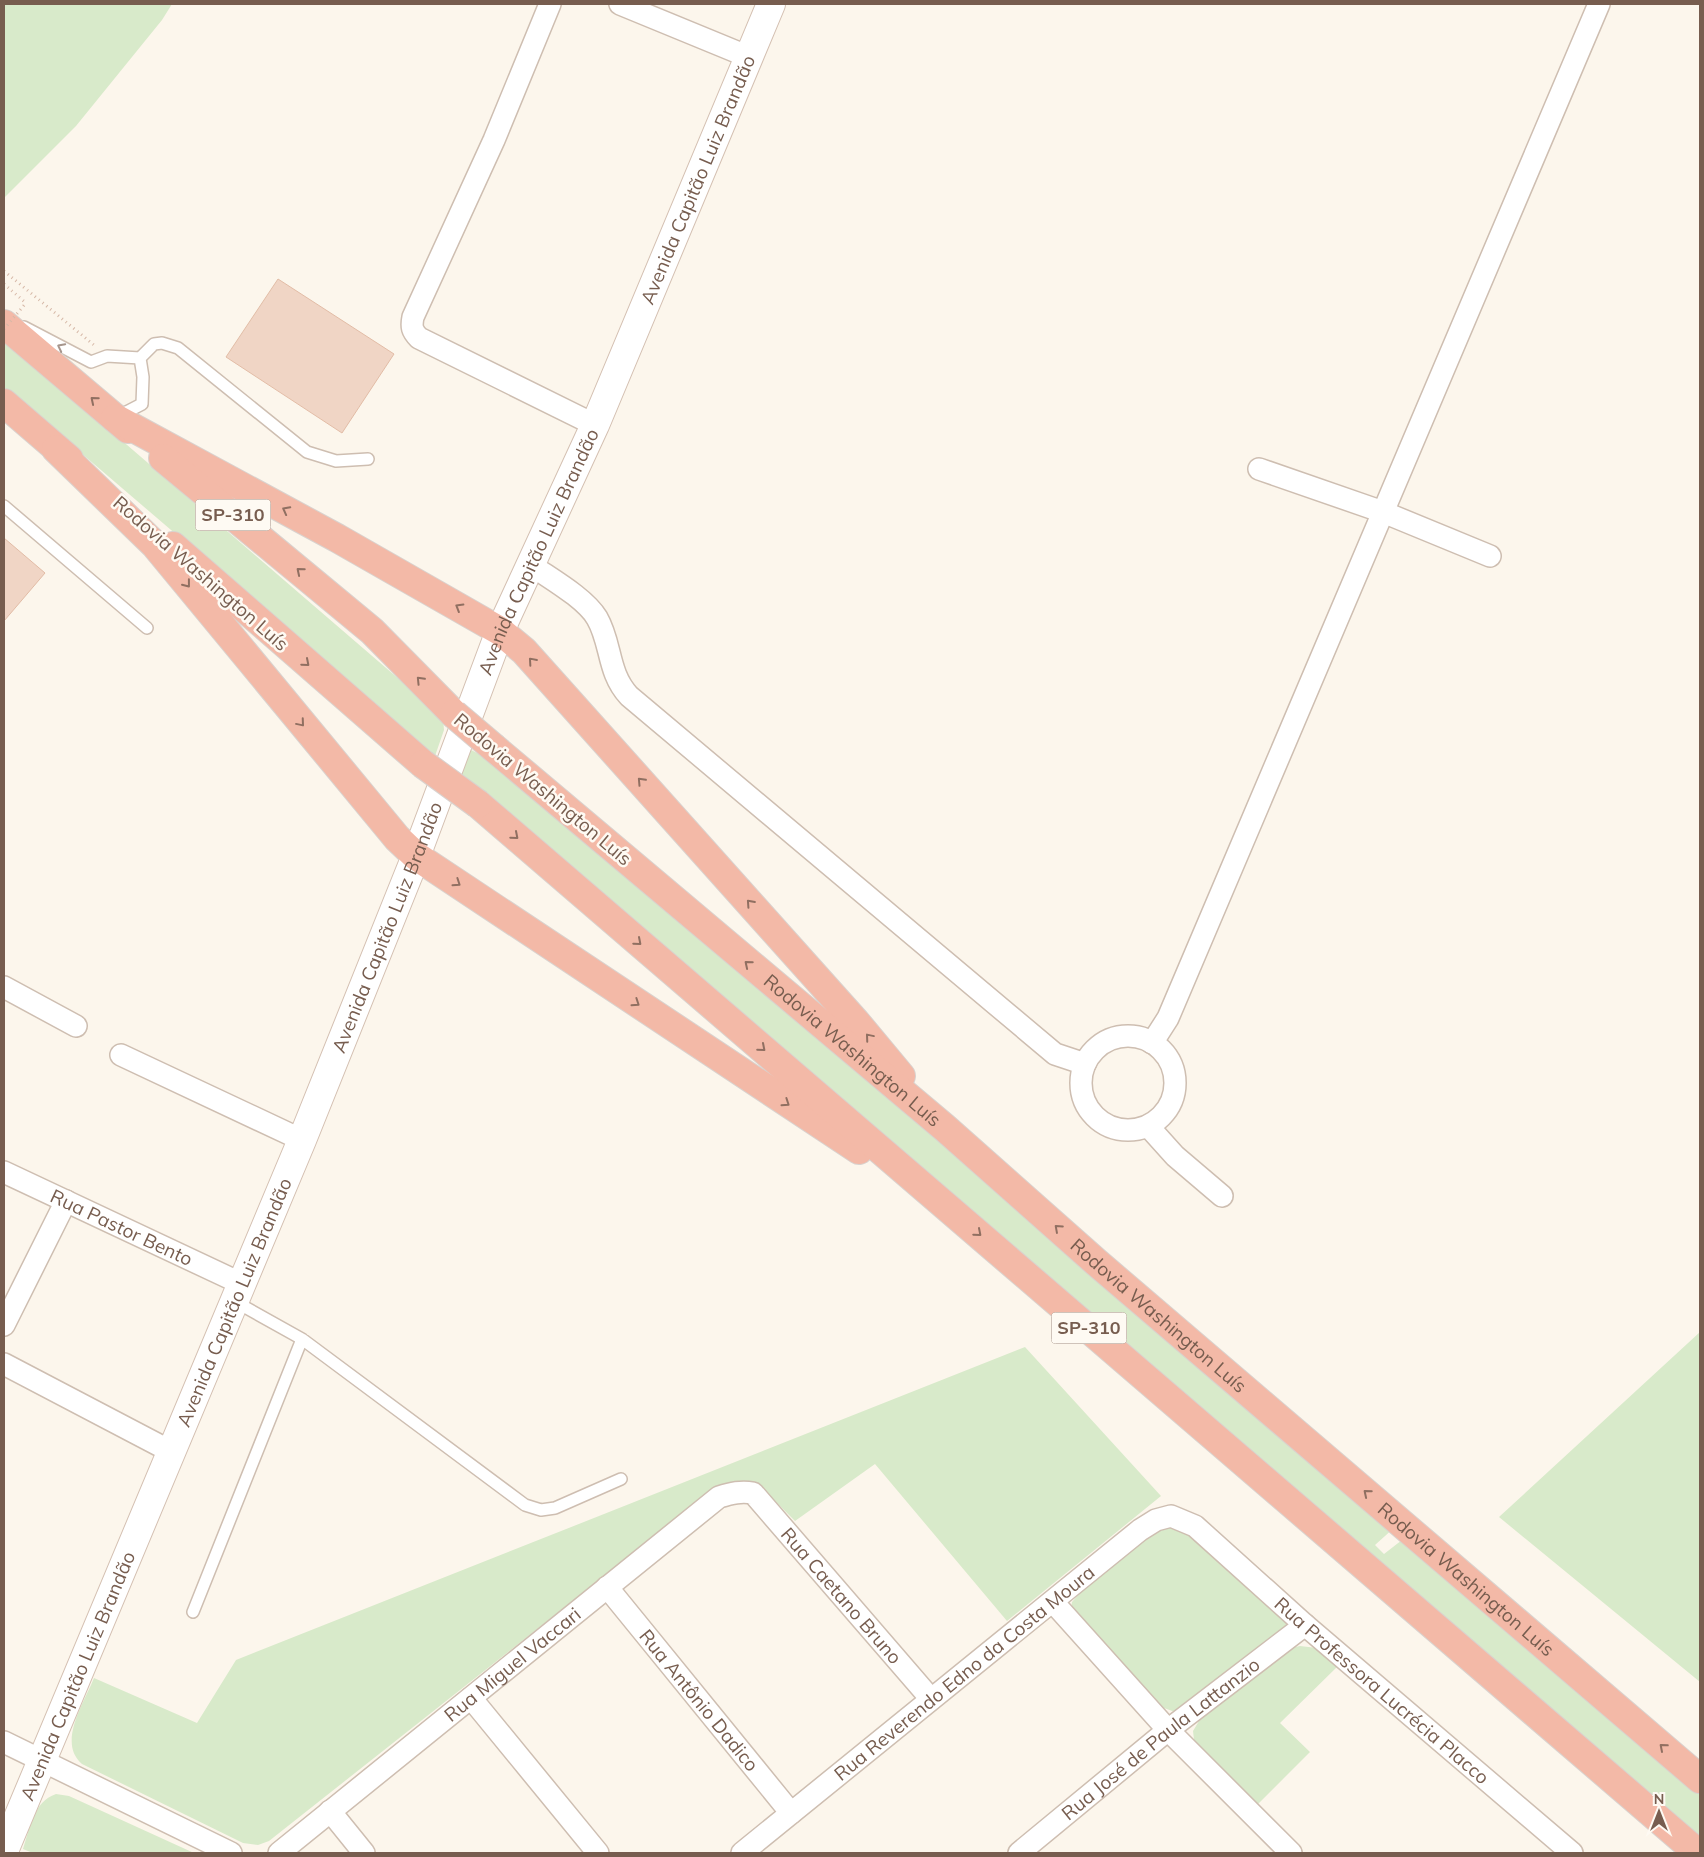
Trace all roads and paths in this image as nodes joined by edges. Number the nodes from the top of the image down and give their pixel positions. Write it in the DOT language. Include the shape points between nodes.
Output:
graph roads {
  1 [pos="550,4"];
  2 [pos="620,4"];
  3 [pos="771,4"];
  4 [pos="1599,4"];
  5 [pos="749,57"];
  6 [pos="4,271"];
  7 [pos="4,284"];
  8 [pos="4,317"];
  9 [pos="4,324"];
  10 [pos="4,329"];
  11 [pos="107,356"];
  12 [pos="140,358"];
  13 [pos="4,403"];
  14 [pos="115,418"];
  15 [pos="595,425"];
  16 [pos="56,449"];
  17 [pos="368,459"];
  18 [pos="1259,469"];
  19 [pos="4,506"];
  20 [pos="1382,512"];
  21 [pos="1490,556"];
  22 [pos="531,564"];
  23 [pos="147,628"];
  24 [pos="500,632"];
  25 [pos="416,856"];
  26 [pos="4,987"];
  27 [pos="76,1026"];
  28 [pos="1152,1043"];
  29 [pos="121,1055"];
  30 [pos="1085,1064"];
  31 [pos="1148,1126"];
  32 [pos="945,1128"];
  33 [pos="302,1140"];
  34 [pos="4,1172"];
  35 [pos="1222,1196"];
  36 [pos="66,1201"];
  37 [pos="949,1208"];
  38 [pos="236,1292"];
  39 [pos="4,1326"];
  40 [pos="302,1339"];
  41 [pos="4,1364"];
  42 [pos="170,1451"];
  43 [pos="621,1480"];
  44 [pos="753,1493"];
  45 [pos="1195,1526"];
  46 [pos="607,1587"];
  47 [pos="1054,1602"];
  48 [pos="193,1612"];
  49 [pos="1305,1625"];
  50 [pos="471,1698"];
  51 [pos="931,1699"];
  52 [pos="1168,1730"];
  53 [pos="4,1742"];
  54 [pos="1573,1746"];
  55 [pos="42,1760"];
  56 [pos="1700,1779"];
  57 [pos="330,1811"];
  58 [pos="791,1813"];
  59 [pos="4,1851"];
  60 [pos="1288,1852"];
  61 [pos="231,1853"];
  62 [pos="279,1853"];
  63 [pos="364,1853"];
  64 [pos="598,1853"];
  65 [pos="742,1853"];
  66 [pos="1019,1853"];
  67 [pos="1572,1853"];
  68 [pos="1674,1853"];
  69 [pos="1698,1853"];
  1 -- 15 [label="street" via="494,140 413,317 413,332 419,338"];
  2 -- 5 [label="street"];
  3 -- 5 [label="main road, Avenida Capitão Luiz Brandão"];
  4 -- 20 [label="street"];
  5 -- 15 [label="main road, Avenida Capitão Luiz Brandão"];
  6 -- 11 [label="path"];
  7 -- 10 [label="path, bridge" via="26,303"];
  11 -- 8 [label="lane, one-way" via="91,362"];
  14 -- 9 [label="highway, Rodovia Washington Luís / SP-310, one-way"];
  11 -- 12 [label="lane"];
  12 -- 14 [label="lane" via="142,404"];
  12 -- 17 [label="lane" via="154,344 178,348 307,452 336,461"];
  13 -- 16 [label="highway, Rodovia Washington Luís / SP-310"];
  24 -- 14 [label="highway, one-way" via="354,547"];
  32 -- 14 [label="highway, Rodovia Washington Luís / SP-310, one-way, bridge" via="454,714 372,631"];
  15 -- 22 [label="main road, Avenida Capitão Luiz Brandão"];
  16 -- 25 [label="highway, one-way" via="155,545 397,838"];
  16 -- 37 [label="highway, Rodovia Washington Luís / SP-310, one-way, bridge" via="423,764 478,804"];
  18 -- 20 [label="street"];
  19 -- 23 [label="lane"];
  20 -- 21 [label="street"];
  20 -- 28 [label="street" via="1168,1018"];
  22 -- 24 [label="main road, Avenida Capitão Luiz Brandão"];
  22 -- 30 [label="street" via="587,605 597,619 618,684 629,696 1056,1054"];
  24 -- 25 [label="main road, Avenida Capitão Luiz Brandão"];
  32 -- 24 [label="highway, one-way" via="856,1022 662,804 524,651"];
  25 -- 33 [label="main road, Avenida Capitão Luiz Brandão"];
  25 -- 37 [label="highway, one-way"];
  26 -- 27 [label="street"];
  28 -- 30 [label="street" via="1131,1036 1108,1040 1090,1055"];
  28 -- 31 [label="street" via="1169,1059 1176,1080 1175,1092 1166,1112"];
  29 -- 33 [label="street"];
  30 -- 31 [label="street" via="1081,1087 1088,1108 1095,1117 1114,1129 1137,1130"];
  31 -- 35 [label="street" via="1175,1156"];
  56 -- 32 [label="highway, Rodovia Washington Luís / SP-310, one-way"];
  33 -- 38 [label="main road, Avenida Capitão Luiz Brandão"];
  34 -- 36 [label="street, Rua Pastor Bento"];
  36 -- 38 [label="street, Rua Pastor Bento"];
  36 -- 39 [label="street"];
  37 -- 54 [label="highway, Rodovia Washington Luís / SP-310, one-way"];
  38 -- 40 [label="lane"];
  38 -- 42 [label="main road, Avenida Capitão Luiz Brandão"];
  40 -- 43 [label="lane" via="525,1505 541,1510 555,1508"];
  40 -- 48 [label="lane"];
  41 -- 42 [label="street"];
  42 -- 55 [label="main road, Avenida Capitão Luiz Brandão"];
  44 -- 46 [label="street, Rua Miguel Vaccari" via="742,1491 720,1497"];
  44 -- 51 [label="street, Rua Caetano Bruno"];
  45 -- 47 [label="street, Rua Reverendo Edno da Costa Moura" via="1171,1516 1156,1520"];
  45 -- 49 [label="street, Rua Professora Lucrécia Placco"];
  46 -- 50 [label="street, Rua Miguel Vaccari"];
  46 -- 58 [label="street, Rua Antônio Dadico"];
  47 -- 51 [label="street, Rua Reverendo Edno da Costa Moura"];
  47 -- 52 [label="street"];
  49 -- 52 [label="street, Rua José de Paula Lattanzio"];
  49 -- 67 [label="street, Rua Professora Lucrécia Placco"];
  50 -- 57 [label="street, Rua Miguel Vaccari"];
  50 -- 64 [label="street"];
  51 -- 58 [label="street, Rua Reverendo Edno da Costa Moura"];
  52 -- 60 [label="street"];
  52 -- 66 [label="street, Rua José de Paula Lattanzio"];
  53 -- 55 [label="street"];
  54 -- 68 [label="highway"];
  54 -- 69 [label="highway, Rodovia Washington Luís / SP-310"];
  55 -- 59 [label="main road, Avenida Capitão Luiz Brandão"];
  55 -- 61 [label="street"];
  57 -- 62 [label="street, Rua Miguel Vaccari"];
  57 -- 63 [label="street"];
  58 -- 65 [label="street, Rua Reverendo Edno da Costa Moura"];
}
